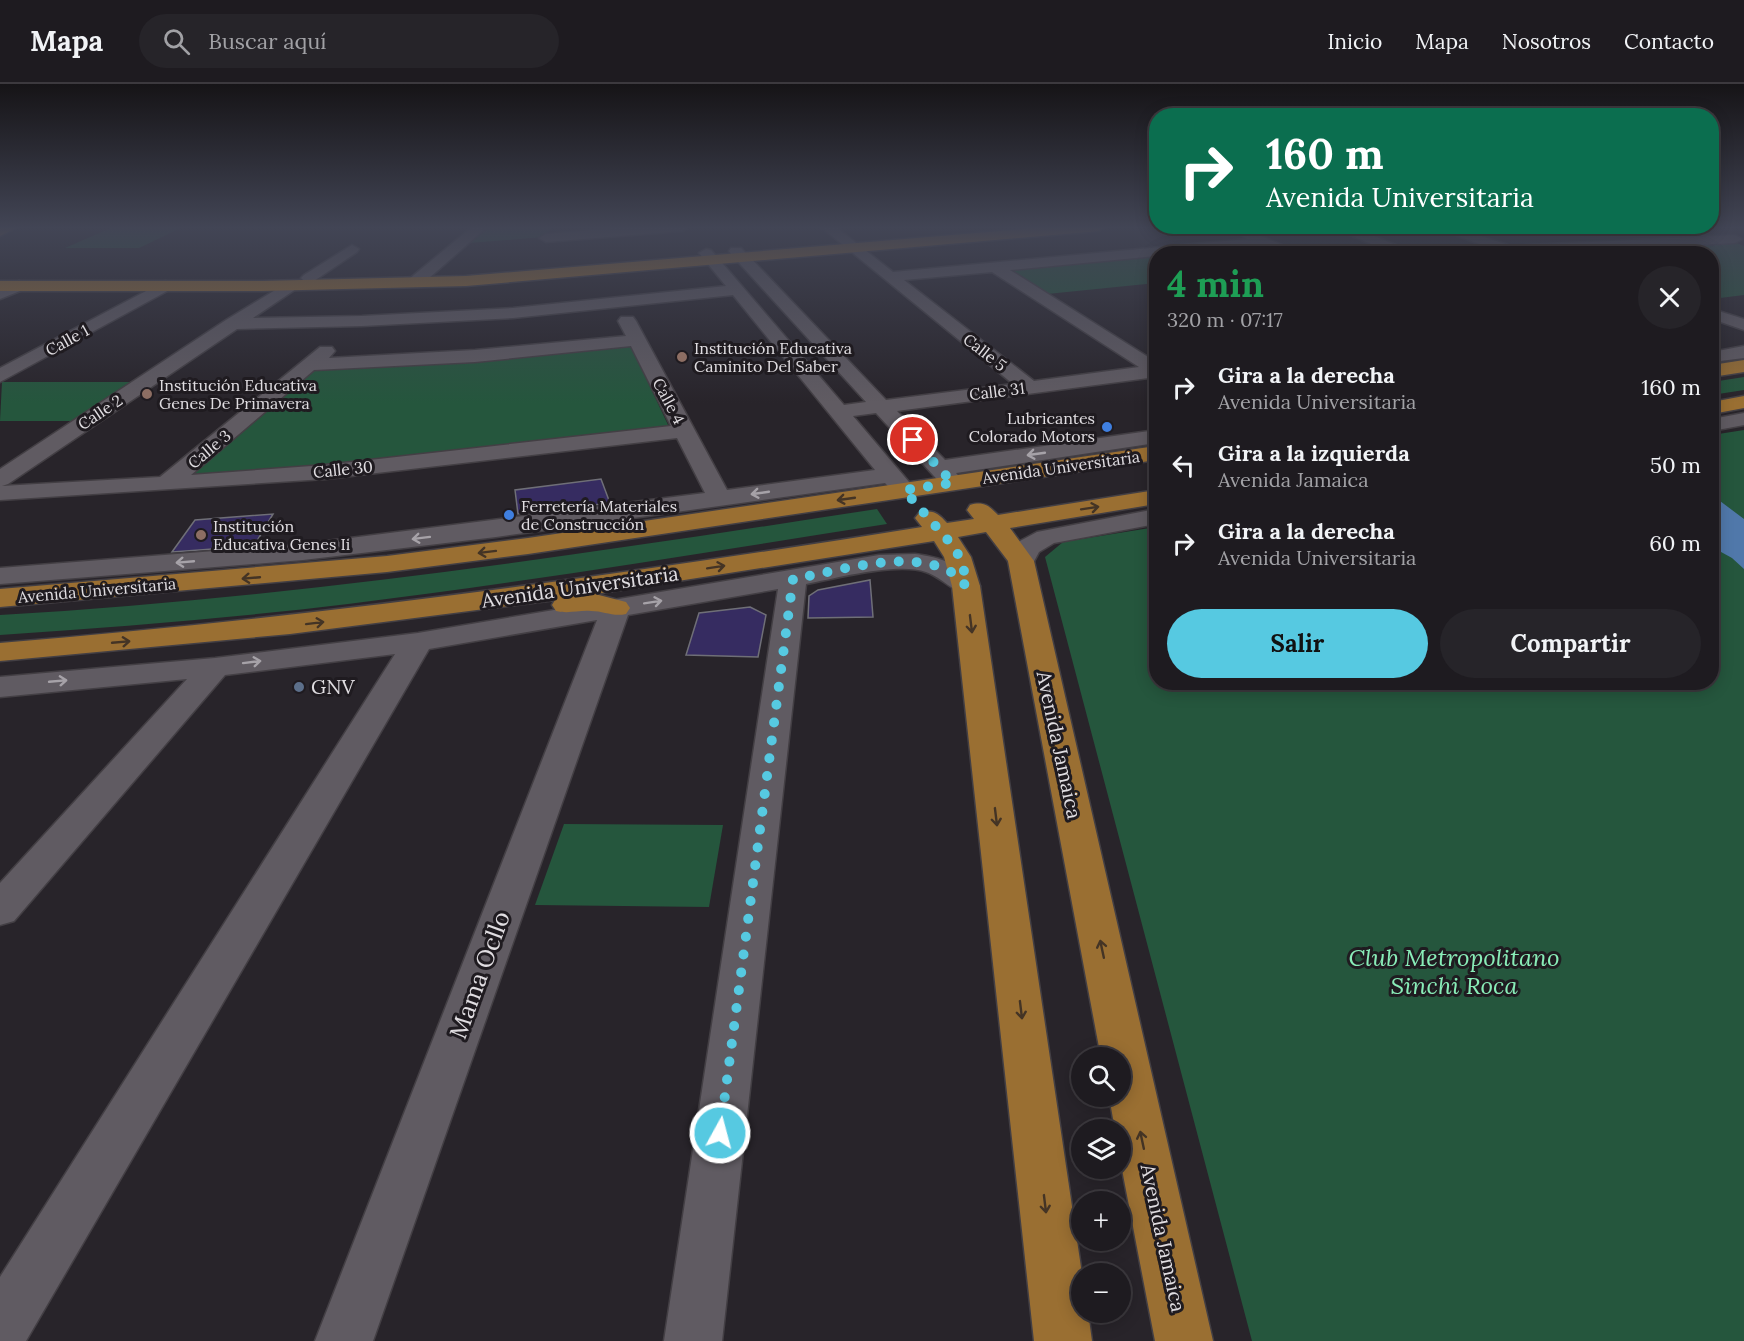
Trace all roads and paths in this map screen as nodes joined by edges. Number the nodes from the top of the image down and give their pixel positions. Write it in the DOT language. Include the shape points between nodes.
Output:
graph roads {
  1 [pos="0,286"];
  2 [pos="19,286"];
  3 [pos="165,286"];
  4 [pos="290,286"];
  5 [pos="296,286"];
  6 [pos="734,286"];
  7 [pos="768,286"];
  8 [pos="901,286"];
  9 [pos="1024,286"];
  10 [pos="738,290"];
  11 [pos="0,294"];
  12 [pos="618,303"];
  13 [pos="1719,308"];
  14 [pos="362,321"];
  15 [pos="232,324"];
  16 [pos="1744,324"];
  17 [pos="636,340"];
  18 [pos="1744,352"];
  19 [pos="1719,356"];
  20 [pos="309,365"];
  21 [pos="1149,366"];
  22 [pos="1744,366"];
  23 [pos="1719,370"];
  24 [pos="1149,371"];
  25 [pos="0,376"];
  26 [pos="1029,387"];
  27 [pos="865,389"];
  28 [pos="824,394"];
  29 [pos="1744,402"];
  30 [pos="882,407"];
  31 [pos="1719,407"];
  32 [pos="838,412"];
  33 [pos="1744,419"];
  34 [pos="1719,424"];
  35 [pos="684,431"];
  36 [pos="1149,438"];
  37 [pos="1149,454"];
  38 [pos="946,476"];
  39 [pos="0,479"];
  40 [pos="897,482"];
  41 [pos="166,484"];
  42 [pos="0,493"];
  43 [pos="1149,498"];
  44 [pos="720,499"];
  45 [pos="1149,518"];
  46 [pos="991,524"];
  47 [pos="940,531"];
  48 [pos="528,546"];
  49 [pos="1021,561"];
  50 [pos="0,576"];
  51 [pos="793,579"];
  52 [pos="966,586"];
  53 [pos="0,598"];
  54 [pos="616,608"];
  55 [pos="407,628"];
  56 [pos="0,652"];
  57 [pos="215,667"];
  58 [pos="0,687"];
  59 [pos="0,910"];
  60 [pos="0,1330"];
  61 [pos="344,1341"];
  62 [pos="693,1341"];
  63 [pos="1063,1341"];
  64 [pos="1184,1341"];
  1 -- 2 [label="main road"];
  2 -- 3 [label="main road"];
  2 -- 11 [label="street"];
  3 -- 4 [label="main road"];
  3 -- 25 [label="street, Calle 1"];
  4 -- 5 [label="main road"];
  4 -- 15 [label="street, Calle 2"];
  6 -- 10 [label="street"];
  7 -- 27 [label="street, Avenida Jamaica"];
  8 -- 26 [label="street, Calle 5"];
  9 -- 21 [label="street"];
  10 -- 12 [label="street"];
  10 -- 28 [label="street"];
  12 -- 14 [label="street"];
  12 -- 17 [label="street, Calle 4"];
  13 -- 16 [label="street"];
  14 -- 15 [label="street"];
  14 -- 20 [label="street, Calle 3"];
  15 -- 39 [label="street, Calle 2"];
  17 -- 20 [label="street" via="475,356"];
  17 -- 35 [label="street, Calle 4"];
  18 -- 19 [label="street"];
  20 -- 41 [label="street, Calle 3"];
  22 -- 23 [label="main road"];
  24 -- 26 [label="street, Calle 31"];
  26 -- 30 [label="street, Calle 31"];
  27 -- 28 [label="street"];
  27 -- 30 [label="street, Avenida Jamaica"];
  28 -- 32 [label="street"];
  29 -- 31 [label="main road"];
  30 -- 32 [label="street, Calle 31"];
  30 -- 38 [label="street, Avenida Jamaica"];
  32 -- 40 [label="street"];
  33 -- 34 [label="street"];
  35 -- 41 [label="street, Calle 30" via="348,469"];
  35 -- 44 [label="street, Calle 4"];
  36 -- 38 [label="street, Avenida Universitaria, one-way"];
  37 -- 38 [label="main road, Avenida Universitaria"];
  38 -- 40 [label="main road, Avenida Universitaria"];
  38 -- 46 [label="main road, Avenida Jamaica"];
  40 -- 44 [label="street, Avenida Universitaria, one-way"];
  40 -- 47 [label="main road"];
  40 -- 48 [label="main road, Avenida Universitaria, one-way"];
  41 -- 42 [label="street, Calle 30"];
  46 -- 43 [label="main road, Avenida Universitaria, one-way"];
  44 -- 48 [label="main road"];
  44 -- 50 [label="street, Avenida Universitaria, one-way" via="303,552"];
  45 -- 49 [label="street" via="1046,537 1029,547"];
  46 -- 47 [label="main road, Avenida Universitaria"];
  46 -- 49 [label="main road, Avenida Jamaica"];
  47 -- 52 [label="main road" via="963,564"];
  55 -- 47 [label="main road, Avenida Universitaria, one-way" via="593,586"];
  48 -- 53 [label="main road, Avenida Universitaria, one-way" via="283,575"];
  64 -- 49 [label="main road, Avenida Jamaica, one-way"];
  51 -- 52 [label="street, Avenida Universitaria" via="907,561 951,571"];
  54 -- 51 [label="street, Avenida Universitaria, one-way"];
  51 -- 62 [label="street"];
  52 -- 63 [label="main road, one-way"];
  54 -- 55 [label="street, Avenida Universitaria"];
  54 -- 61 [label="street, Mama Ocllo"];
  56 -- 55 [label="main road, Avenida Universitaria, one-way" via="199,635"];
  57 -- 55 [label="street, Avenida Universitaria, one-way"];
  55 -- 60 [label="street"];
  58 -- 57 [label="street, Avenida Universitaria, one-way"];
  57 -- 59 [label="street"];
}
